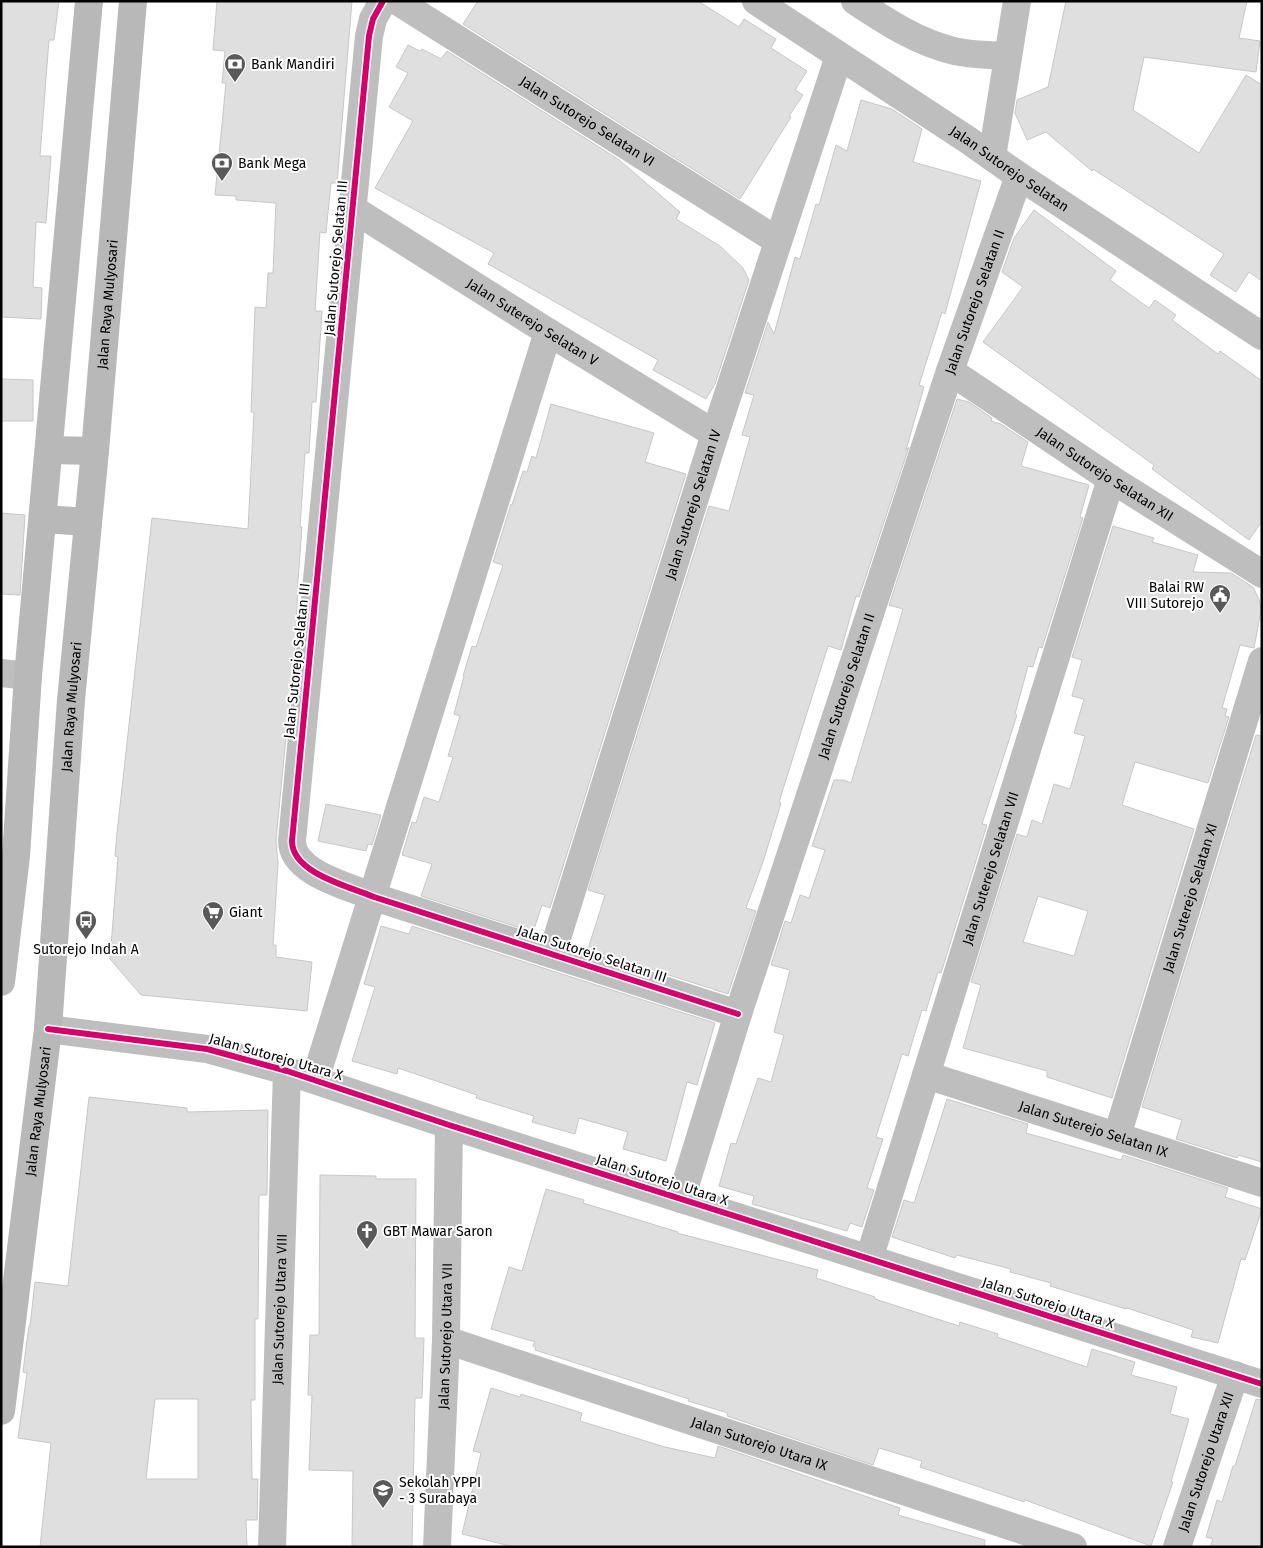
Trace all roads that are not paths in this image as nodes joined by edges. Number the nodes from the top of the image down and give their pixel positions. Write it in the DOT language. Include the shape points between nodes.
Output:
graph roads {
  1 [pos="88,1"];
  2 [pos="133,1"];
  3 [pos="382,1"];
  4 [pos="397,1"];
  5 [pos="756,1"];
  6 [pos="856,1"];
  7 [pos="1017,1"];
  8 [pos="839,56"];
  9 [pos="1008,56"];
  10 [pos="992,157"];
  11 [pos="1018,176"];
  12 [pos="353,209"];
  13 [pos="778,240"];
  14 [pos="548,332"];
  15 [pos="1262,336"];
  16 [pos="950,371"];
  17 [pos="715,434"];
  18 [pos="49,450"];
  19 [pos="95,451"];
  20 [pos="1112,479"];
  21 [pos="43,519"];
  22 [pos="88,522"];
  23 [pos="1262,574"];
  24 [pos="1262,661"];
  25 [pos="14,674"];
  26 [pos="374,897"];
  27 [pos="552,954"];
  28 [pos="1,982"];
  29 [pos="738,1014"];
  30 [pos="48,1029"];
  31 [pos="287,1071"];
  32 [pos="926,1074"];
  33 [pos="315,1080"];
  34 [pos="449,1126"];
  35 [pos="1117,1136"];
  36 [pos="1262,1183"];
  37 [pos="681,1199"];
  38 [pos="869,1259"];
  39 [pos="5,1338"];
  40 [pos="446,1340"];
  41 [pos="1235,1376"];
  42 [pos="1262,1384"];
  43 [pos="1,1411"];
  44 [pos="272,1547"];
  45 [pos="436,1547"];
  46 [pos="1073,1547"];
  47 [pos="1177,1547"];
  1 -- 18 [label="main road"];
  2 -- 19 [label="main road, Jalan Raya Mulyosari"];
  3 -- 12 [label="street, Jalan Sutorejo Selatan III" via="371,25"];
  4 -- 13 [label="street, Jalan Sutorejo Selatan VI"];
  5 -- 8 [label="street, Jalan Sutorejo Selatan"];
  6 -- 9 [label="street" via="929,44 956,52"];
  7 -- 9 [label="street"];
  8 -- 10 [label="street, Jalan Sutorejo Selatan"];
  8 -- 13 [label="street, Jalan Sutorejo Selatan IV"];
  9 -- 10 [label="street"];
  10 -- 11 [label="street, Jalan Sutorejo Selatan"];
  11 -- 15 [label="street, Jalan Sutorejo Selatan"];
  11 -- 16 [label="street, Jalan Sutorejo Selatan II"];
  12 -- 14 [label="street, Jalan Suterejo Selatan V"];
  12 -- 26 [label="street, Jalan Sutorejo Selatan III" via="292,847 305,867"];
  13 -- 17 [label="street, Jalan Sutorejo Selatan IV"];
  14 -- 17 [label="street, Jalan Suterejo Selatan V"];
  14 -- 26 [label="street"];
  16 -- 20 [label="street, Jalan Sutorejo Selatan XII"];
  16 -- 29 [label="street, Jalan Sutorejo Selatan II"];
  17 -- 27 [label="street, Jalan Sutorejo Selatan IV"];
  18 -- 19 [label="main road"];
  18 -- 21 [label="main road"];
  19 -- 22 [label="main road, Jalan Raya Mulyosari"];
  20 -- 23 [label="street, Jalan Sutorejo Selatan XII"];
  20 -- 32 [label="street, Jalan Suterejo Selatan VII"];
  21 -- 22 [label="main road"];
  21 -- 25 [label="main road"];
  22 -- 30 [label="main road, Jalan Raya Mulyosari" via="70,700"];
  24 -- 35 [label="street, Jalan Suterejo Selatan XI"];
  25 -- 28 [label="main road" via="16,856"];
  26 -- 27 [label="street, Jalan Sutorejo Selatan III"];
  26 -- 33 [label="street"];
  27 -- 29 [label="street, Jalan Sutorejo Selatan III"];
  29 -- 37 [label="street, Jalan Sutorejo Selatan II"];
  30 -- 31 [label="street, Jalan Sutorejo Utara X" via="207,1049"];
  30 -- 39 [label="main road, Jalan Raya Mulyosari"];
  31 -- 33 [label="street, Jalan Sutorejo Utara X"];
  31 -- 44 [label="street, Jalan Sutorejo Utara VIII"];
  32 -- 35 [label="street, Jalan Suterejo Selatan IX"];
  32 -- 38 [label="street, Jalan Suterejo Selatan VII"];
  33 -- 34 [label="street, Jalan Sutorejo Utara X"];
  34 -- 37 [label="street, Jalan Sutorejo Utara X"];
  34 -- 40 [label="street, Jalan Sutorejo Utara VII"];
  35 -- 36 [label="street, Jalan Suterejo Selatan IX"];
  37 -- 38 [label="street, Jalan Sutorejo Utara X"];
  38 -- 41 [label="street, Jalan Sutorejo Utara X"];
  39 -- 43 [label="main road, Jalan Raya Mulyosari"];
  40 -- 45 [label="street, Jalan Sutorejo Utara VII"];
  40 -- 46 [label="street, Jalan Sutorejo Utara IX"];
  41 -- 42 [label="street, Jalan Sutorejo Utara X"];
  41 -- 47 [label="street, Jalan Sutorejo Utara XII"];
}
